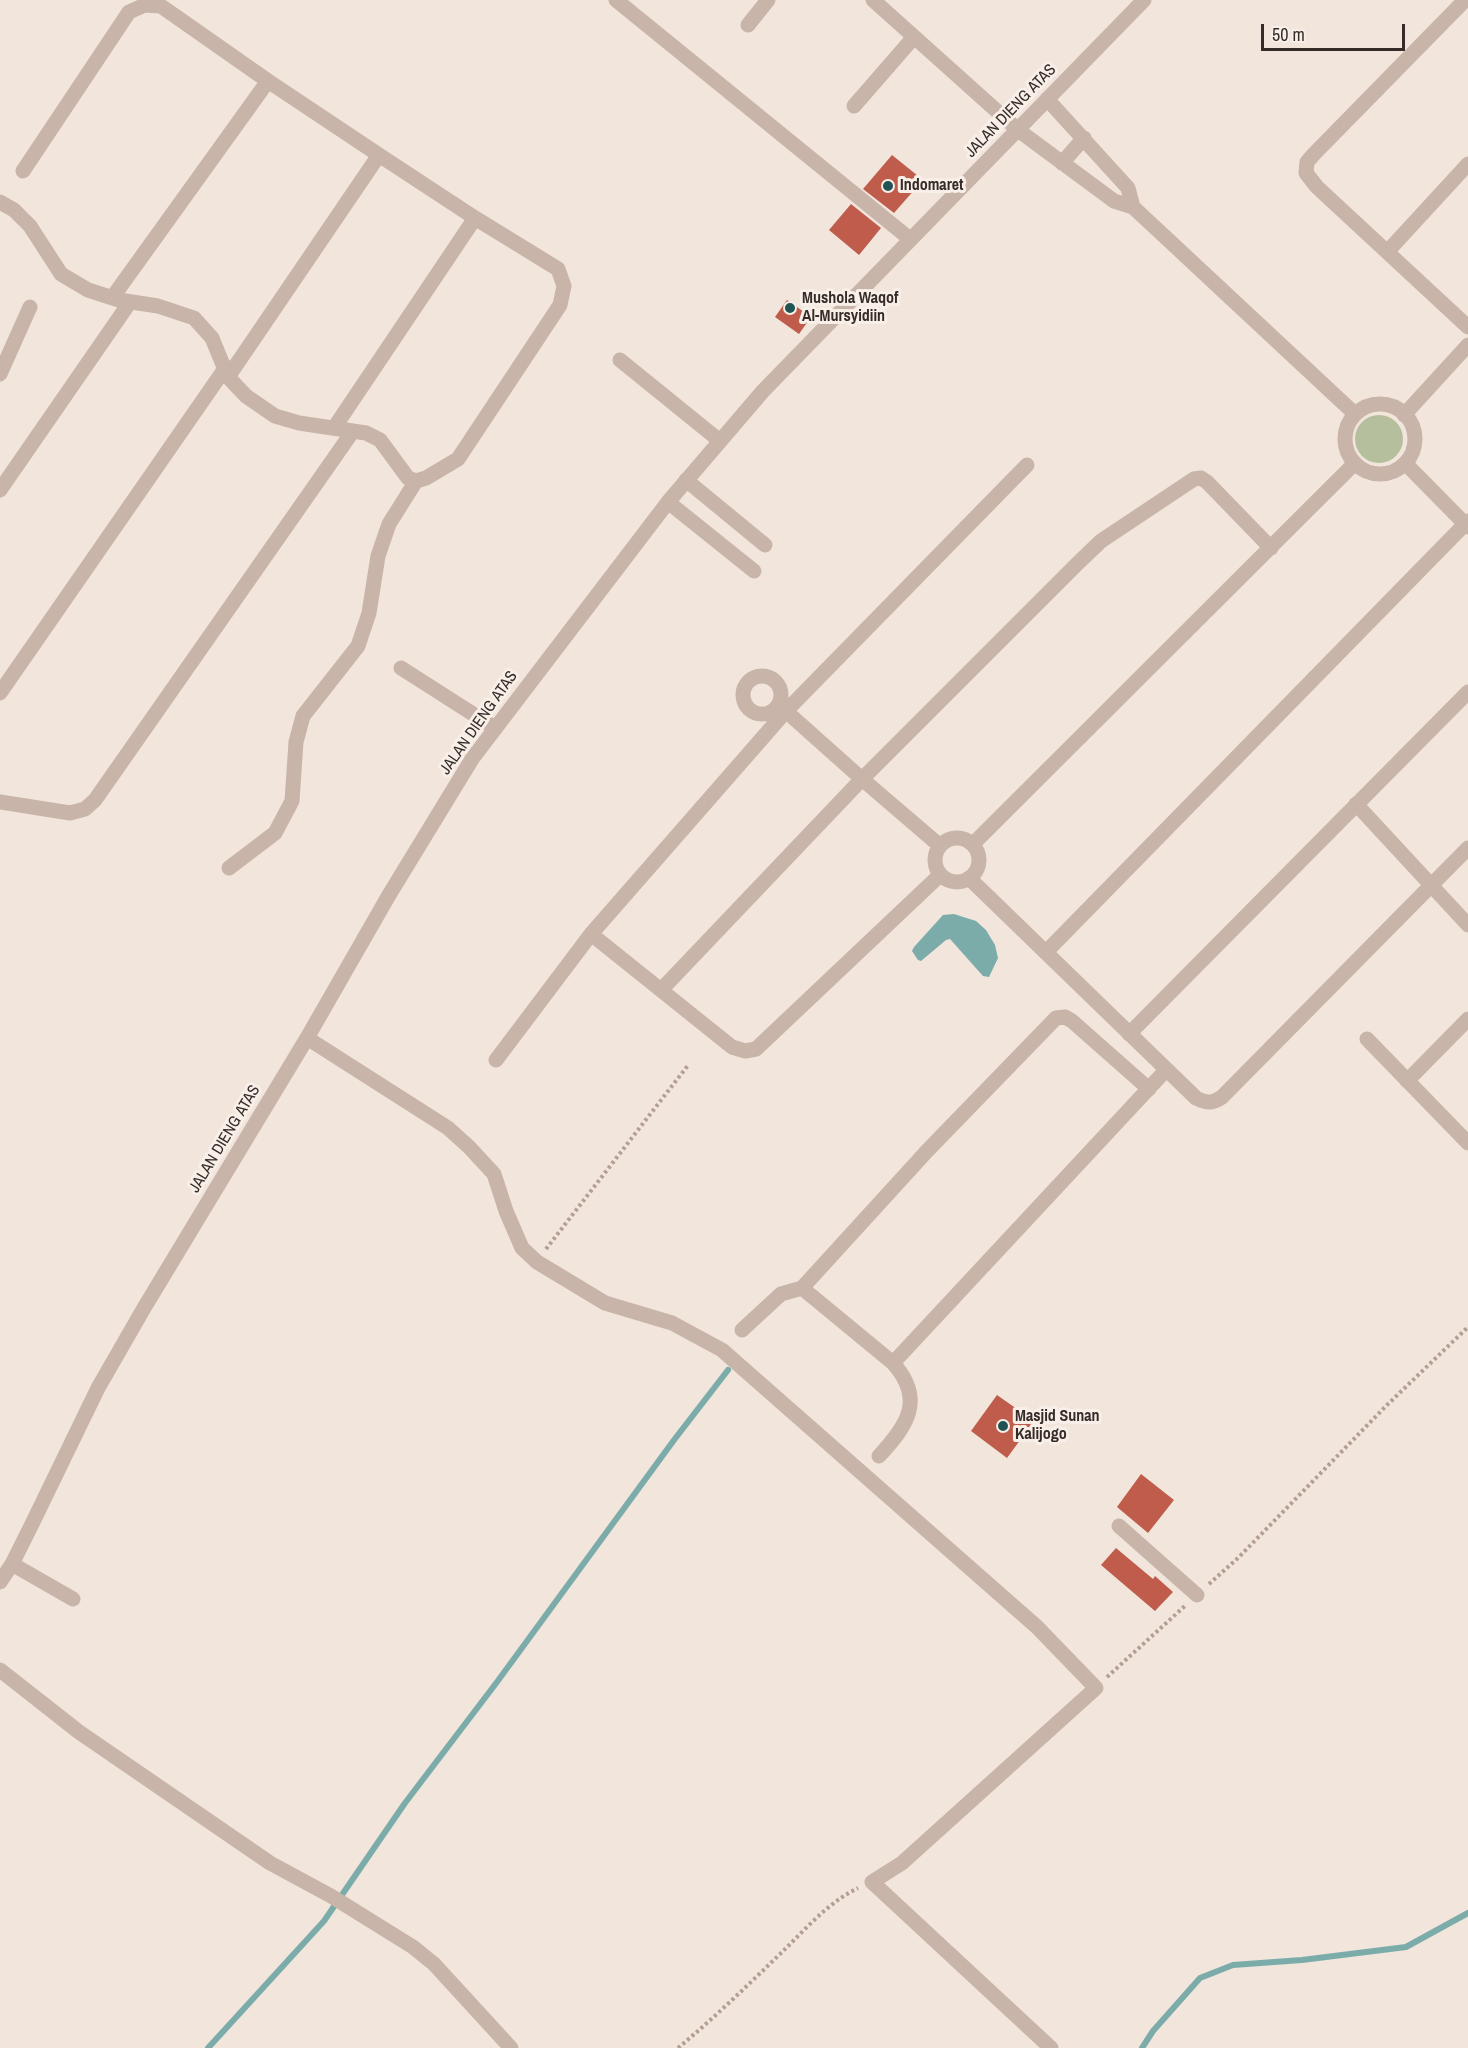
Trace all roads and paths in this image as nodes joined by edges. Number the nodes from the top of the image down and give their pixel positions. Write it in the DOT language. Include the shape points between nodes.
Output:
graph roads {
  1 [pos="616,0"];
  2 [pos="768,0"];
  3 [pos="873,0"];
  4 [pos="1144,0"];
  5 [pos="1465,0"];
  6 [pos="748,25"];
  7 [pos="914,37"];
  8 [pos="268,81"];
  9 [pos="1047,99"];
  10 [pos="855,106"];
  11 [pos="1018,130"];
  12 [pos="1084,138"];
  13 [pos="379,155"];
  14 [pos="1062,163"];
  15 [pos="1468,164"];
  16 [pos="23,171"];
  17 [pos="0,202"];
  18 [pos="1133,207"];
  19 [pos="476,218"];
  20 [pos="910,239"];
  21 [pos="1388,252"];
  22 [pos="112,298"];
  23 [pos="130,302"];
  24 [pos="30,307"];
  25 [pos="1468,327"];
  26 [pos="1468,345"];
  27 [pos="620,360"];
  28 [pos="227,372"];
  29 [pos="0,374"];
  30 [pos="1355,414"];
  31 [pos="1404,415"];
  32 [pos="334,428"];
  33 [pos="353,431"];
  34 [pos="720,441"];
  35 [pos="1355,463"];
  36 [pos="1405,463"];
  37 [pos="1027,465"];
  38 [pos="686,480"];
  39 [pos="416,481"];
  40 [pos="0,490"];
  41 [pos="668,502"];
  42 [pos="1467,524"];
  43 [pos="765,545"];
  44 [pos="1271,548"];
  45 [pos="754,571"];
  46 [pos="401,668"];
  47 [pos="1468,692"];
  48 [pos="0,693"];
  49 [pos="782,708"];
  50 [pos="495,728"];
  51 [pos="862,779"];
  52 [pos="0,802"];
  53 [pos="1356,804"];
  54 [pos="973,844"];
  55 [pos="939,845"];
  56 [pos="1468,848"];
  57 [pos="229,868"];
  58 [pos="940,875"];
  59 [pos="969,878"];
  60 [pos="1431,885"];
  61 [pos="1468,924"];
  62 [pos="591,934"];
  63 [pos="1046,952"];
  64 [pos="662,990"];
  65 [pos="1468,1019"];
  66 [pos="1129,1034"];
  67 [pos="307,1038"];
  68 [pos="1367,1039"];
  69 [pos="496,1060"];
  70 [pos="689,1064"];
  71 [pos="1166,1070"];
  72 [pos="1407,1081"];
  73 [pos="1149,1089"];
  74 [pos="1468,1143"];
  75 [pos="537,1262"];
  76 [pos="802,1287"];
  77 [pos="1468,1327"];
  78 [pos="741,1330"];
  79 [pos="893,1363"];
  80 [pos="879,1456"];
  81 [pos="1119,1526"];
  82 [pos="12,1564"];
  83 [pos="0,1582"];
  84 [pos="1197,1595"];
  85 [pos="73,1599"];
  86 [pos="0,1670"];
  87 [pos="1096,1688"];
  88 [pos="872,1882"];
  89 [pos="511,2048"];
  90 [pos="678,2048"];
  91 [pos="1051,2048"];
  1 -- 20 [label="street"];
  2 -- 6 [label="street"];
  3 -- 7 [label="street"];
  4 -- 9 [label="street, JALAN DIENG ATAS"];
  5 -- 21 [label="street" via="1307,162 1308,177"];
  7 -- 10 [label="street"];
  7 -- 11 [label="street"];
  8 -- 13 [label="street"];
  8 -- 16 [label="street" via="161,6 145,5 129,12"];
  8 -- 22 [label="street"];
  9 -- 11 [label="street, JALAN DIENG ATAS"];
  9 -- 12 [label="street"];
  11 -- 14 [label="street"];
  11 -- 20 [label="street, JALAN DIENG ATAS"];
  12 -- 14 [label="street"];
  12 -- 18 [label="street" via="1128,188"];
  13 -- 19 [label="street"];
  13 -- 28 [label="street"];
  14 -- 18 [label="street" via="1114,201"];
  15 -- 21 [label="street"];
  17 -- 22 [label="street" via="30,226 61,274"];
  18 -- 30 [label="street"];
  19 -- 32 [label="street"];
  19 -- 39 [label="street" via="558,269 564,286 560,305 458,459"];
  20 -- 34 [label="street, JALAN DIENG ATAS"];
  21 -- 25 [label="street"];
  22 -- 23 [label="street"];
  23 -- 28 [label="street" via="194,318 212,338"];
  23 -- 40 [label="street"];
  24 -- 29 [label="street"];
  26 -- 31 [label="street"];
  27 -- 34 [label="street"];
  28 -- 32 [label="street" via="246,396 275,416"];
  28 -- 48 [label="street"];
  30 -- 31 [label="street" via="1380,404"];
  30 -- 35 [label="street" via="1345,438"];
  31 -- 36 [label="street" via="1414,438"];
  32 -- 33 [label="street"];
  33 -- 39 [label="street" via="380,440 408,478"];
  33 -- 52 [label="street" via="95,800 85,809 70,813"];
  34 -- 38 [label="street, JALAN DIENG ATAS"];
  35 -- 36 [label="street" via="1368,472 1384,474"];
  35 -- 44 [label="street"];
  36 -- 42 [label="street"];
  37 -- 49 [label="street"];
  38 -- 41 [label="street, JALAN DIENG ATAS"];
  38 -- 43 [label="street"];
  39 -- 57 [label="street" via="389,524 358,646 303,716 296,742 292,801 275,832"];
  41 -- 45 [label="street"];
  41 -- 50 [label="street, JALAN DIENG ATAS"];
  42 -- 63 [label="street"];
  44 -- 51 [label="street" via="1207,482 1194,479 1101,541"];
  44 -- 54 [label="street"];
  46 -- 50 [label="street"];
  47 -- 53 [label="street"];
  49 -- 51 [label="street"];
  49 -- 62 [label="street"];
  50 -- 67 [label="street, JALAN DIENG ATAS" via="421,842"];
  51 -- 55 [label="street"];
  51 -- 64 [label="street"];
  53 -- 60 [label="street"];
  53 -- 66 [label="street"];
  54 -- 55 [label="street" via="959,837"];
  54 -- 59 [label="street" via="978,866"];
  55 -- 58 [label="street" via="934,863"];
  56 -- 60 [label="street"];
  58 -- 59 [label="street" via="957,882"];
  58 -- 64 [label="street" via="756,1049 732,1047"];
  59 -- 63 [label="street"];
  60 -- 61 [label="street"];
  60 -- 71 [label="street" via="1222,1097 1214,1102 1196,1098"];
  62 -- 64 [label="street"];
  62 -- 69 [label="street"];
  63 -- 66 [label="street"];
  65 -- 72 [label="street"];
  66 -- 71 [label="street"];
  67 -- 75 [label="street" via="448,1128 469,1147 494,1174 522,1248"];
  67 -- 82 [label="street, JALAN DIENG ATAS" via="98,1388"];
  68 -- 72 [label="street"];
  70 -- 75 [label="path"];
  71 -- 73 [label="street"];
  72 -- 74 [label="street"];
  73 -- 76 [label="street" via="1072,1021 1056,1018"];
  73 -- 79 [label="street"];
  75 -- 87 [label="street" via="605,1303 672,1323 722,1350 1037,1626"];
  76 -- 78 [label="street" via="781,1294"];
  76 -- 79 [label="street"];
  77 -- 84 [label="path"];
  79 -- 80 [label="street" via="911,1393 910,1410 905,1424"];
  81 -- 84 [label="street"];
  82 -- 83 [label="street, JALAN DIENG ATAS"];
  82 -- 85 [label="street"];
  84 -- 87 [label="path"];
  86 -- 89 [label="street" via="79,1732 270,1863 413,1947 434,1964"];
  87 -- 88 [label="street" via="902,1863"];
  88 -- 90 [label="path" via="848,1893 825,1911"];
  88 -- 91 [label="street"];
}
